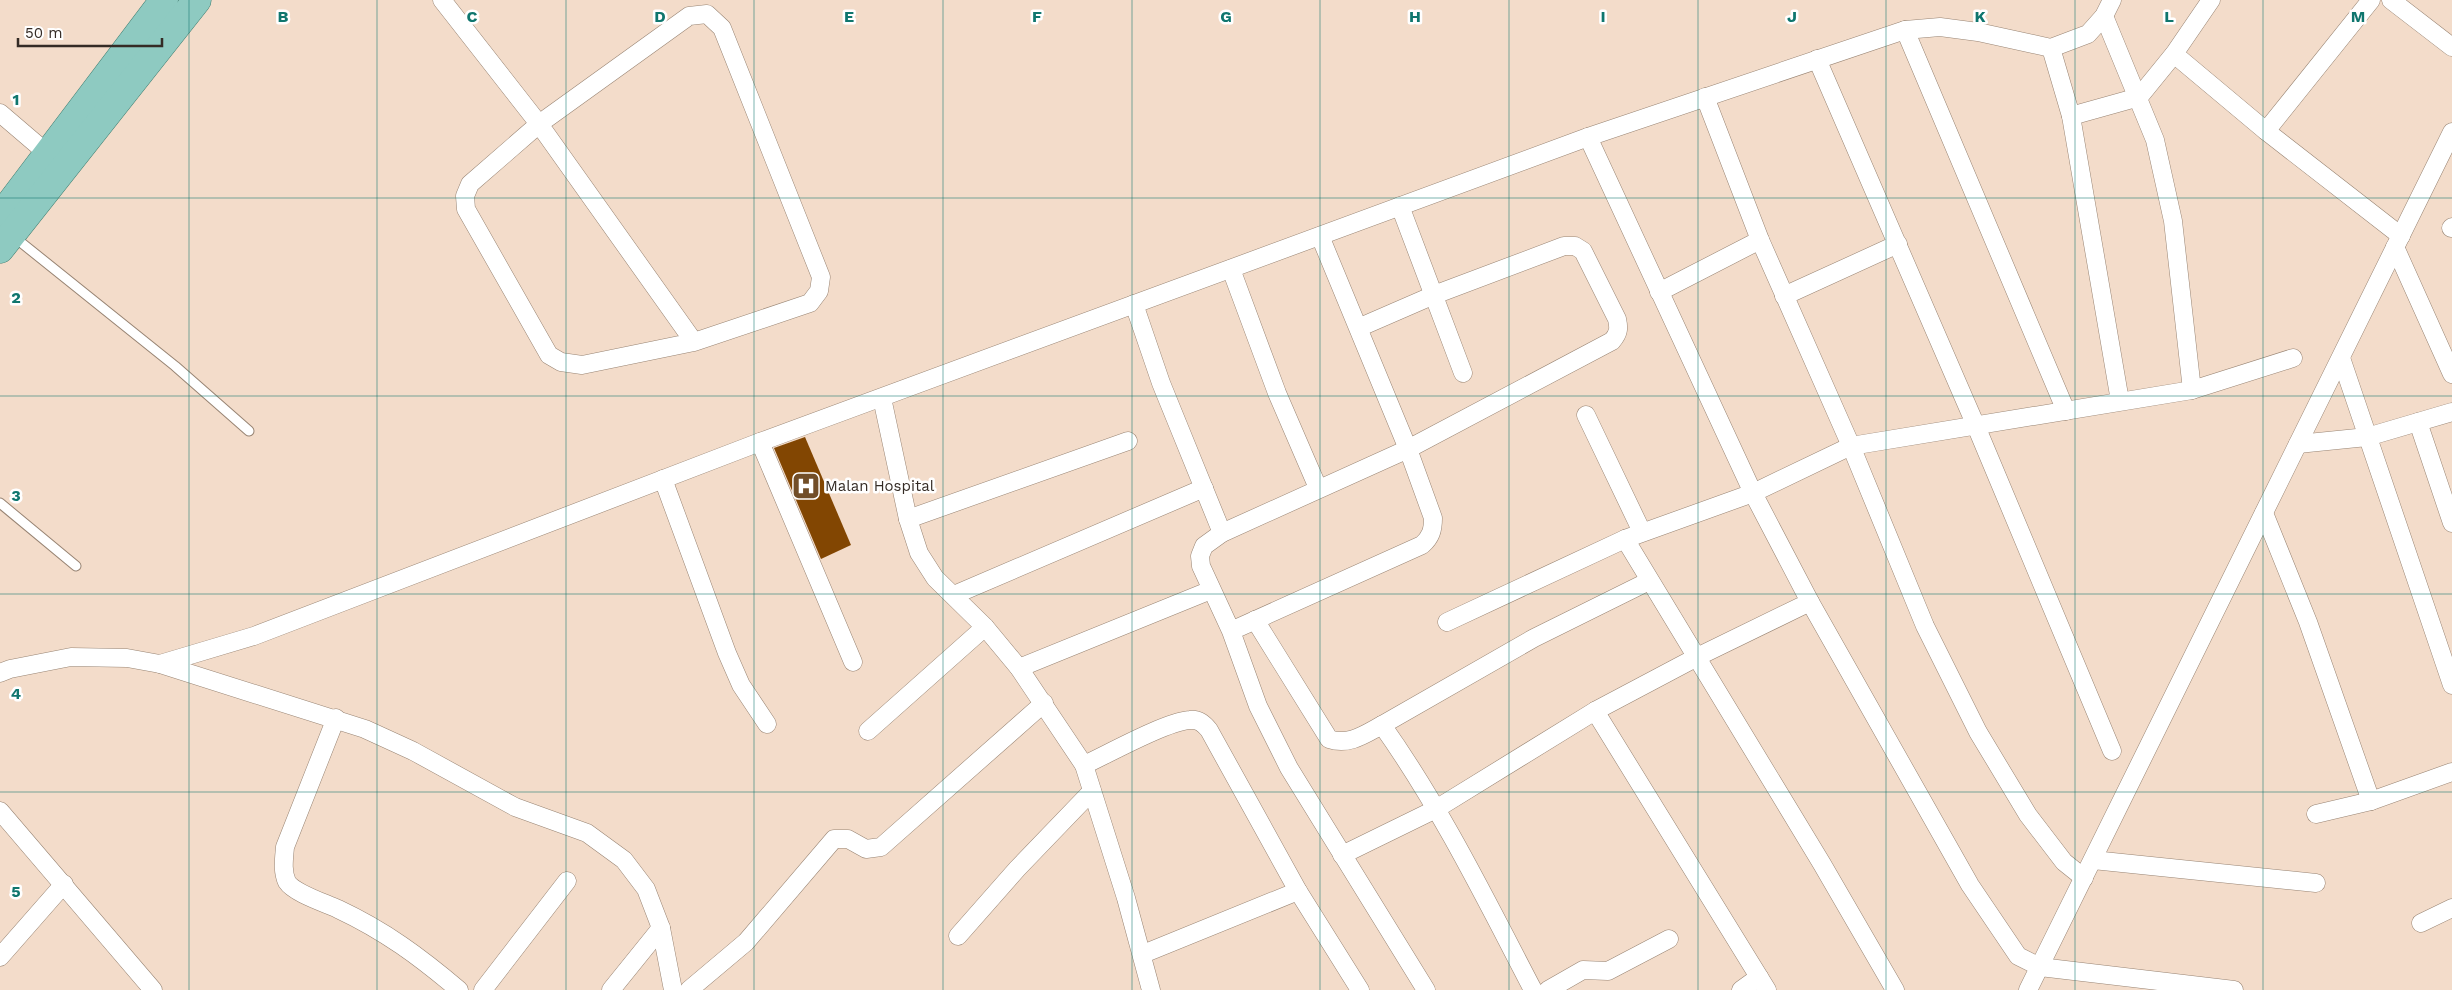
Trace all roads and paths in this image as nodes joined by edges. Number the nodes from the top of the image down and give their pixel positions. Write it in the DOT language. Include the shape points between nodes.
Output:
graph roads {
  1 [pos="164,0"];
  2 [pos="197,0"];
  3 [pos="442,0"];
  4 [pos="2112,0"];
  5 [pos="2211,0"];
  6 [pos="2371,0"];
  7 [pos="2390,0"];
  8 [pos="2104,16"];
  9 [pos="1905,30"];
  10 [pos="2452,47"];
  11 [pos="2051,48"];
  12 [pos="2174,54"];
  13 [pos="1817,60"];
  14 [pos="1705,97"];
  15 [pos="2139,97"];
  16 [pos="0,113"];
  17 [pos="2072,116"];
  18 [pos="540,124"];
  19 [pos="2266,131"];
  20 [pos="2452,132"];
  21 [pos="1588,137"];
  22 [pos="48,154"];
  23 [pos="1400,206"];
  24 [pos="4,233"];
  25 [pos="1320,236"];
  26 [pos="1760,240"];
  27 [pos="2398,241"];
  28 [pos="1898,244"];
  29 [pos="1231,269"];
  30 [pos="1659,292"];
  31 [pos="1434,295"];
  32 [pos="1784,296"];
  33 [pos="1134,304"];
  34 [pos="1358,328"];
  35 [pos="694,342"];
  36 [pos="2293,358"];
  37 [pos="2341,358"];
  38 [pos="1462,374"];
  39 [pos="2452,374"];
  40 [pos="2192,390"];
  41 [pos="882,398"];
  42 [pos="2120,401"];
  43 [pos="2066,411"];
  44 [pos="2452,412"];
  45 [pos="1586,415"];
  46 [pos="2418,422"];
  47 [pos="1976,426"];
  48 [pos="249,431"];
  49 [pos="2367,437"];
  50 [pos="1128,441"];
  51 [pos="760,442"];
  52 [pos="2298,444"];
  53 [pos="1851,446"];
  54 [pos="1408,449"];
  55 [pos="663,479"];
  56 [pos="1204,488"];
  57 [pos="1318,488"];
  58 [pos="1753,493"];
  59 [pos="0,502"];
  60 [pos="2264,513"];
  61 [pos="908,519"];
  62 [pos="2452,523"];
  63 [pos="1642,532"];
  64 [pos="1222,533"];
  65 [pos="1625,539"];
  66 [pos="76,566"];
  67 [pos="1649,581"];
  68 [pos="1211,590"];
  69 [pos="954,594"];
  70 [pos="1810,602"];
  71 [pos="1255,620"];
  72 [pos="1447,622"];
  73 [pos="985,627"];
  74 [pos="1231,631"];
  75 [pos="1697,657"];
  76 [pos="853,662"];
  77 [pos="160,664"];
  78 [pos="1019,668"];
  79 [pos="0,673"];
  80 [pos="2452,685"];
  81 [pos="1044,703"];
  82 [pos="1595,711"];
  83 [pos="336,718"];
  84 [pos="767,724"];
  85 [pos="1382,725"];
  86 [pos="868,731"];
  87 [pos="2112,751"];
  88 [pos="1084,765"];
  89 [pos="2452,772"];
  90 [pos="1092,791"];
  91 [pos="2371,801"];
  92 [pos="1436,809"];
  93 [pos="0,811"];
  94 [pos="2316,814"];
  95 [pos="1342,854"];
  96 [pos="2093,860"];
  97 [pos="2074,870"];
  98 [pos="567,881"];
  99 [pos="2316,883"];
  100 [pos="64,884"];
  101 [pos="1298,891"];
  102 [pos="2452,908"];
  103 [pos="2421,923"];
  104 [pos="661,928"];
  105 [pos="958,936"];
  106 [pos="1669,939"];
  107 [pos="1143,954"];
  108 [pos="0,957"];
  109 [pos="2029,962"];
  110 [pos="1763,984"];
  111 [pos="2171,986"];
  112 [pos="1892,989"];
  113 [pos="153,990"];
  114 [pos="459,990"];
  115 [pos="483,990"];
  116 [pos="611,990"];
  117 [pos="673,990"];
  118 [pos="690,990"];
  119 [pos="1151,990"];
  120 [pos="1360,990"];
  121 [pos="1426,990"];
  122 [pos="1533,990"];
  123 [pos="1548,990"];
  124 [pos="1741,990"];
  125 [pos="2028,990"];
  126 [pos="2234,990"];
  1 -- 22 [label="main road"];
  2 -- 24 [label="main road"];
  3 -- 18 [label="street"];
  4 -- 8 [label="street"];
  5 -- 12 [label="street"];
  6 -- 19 [label="street"];
  7 -- 10 [label="street"];
  8 -- 11 [label="street" via="2088,34"];
  8 -- 15 [label="street"];
  9 -- 11 [label="street" via="1940,27"];
  9 -- 13 [label="street"];
  9 -- 43 [label="street"];
  11 -- 17 [label="street"];
  12 -- 15 [label="street"];
  12 -- 19 [label="street"];
  13 -- 14 [label="street"];
  13 -- 28 [label="street"];
  14 -- 21 [label="street"];
  14 -- 26 [label="street"];
  15 -- 17 [label="street"];
  15 -- 40 [label="street" via="2155,140 2173,221"];
  16 -- 22 [label="street"];
  17 -- 42 [label="street"];
  18 -- 35 [label="street"];
  18 -- 35 [label="street" via="470,184 465,196 466,209 541,345 561,362 582,365"];
  18 -- 35 [label="street" via="689,16 707,14 722,28 821,277 819,291 810,304"];
  19 -- 27 [label="street"];
  20 -- 27 [label="street"];
  21 -- 23 [label="street"];
  21 -- 30 [label="street"];
  22 -- 24 [label="main road"];
  23 -- 25 [label="street"];
  23 -- 31 [label="street"];
  24 -- 48 [label="lane" via="174,366"];
  25 -- 29 [label="street"];
  25 -- 34 [label="street"];
  26 -- 30 [label="street"];
  26 -- 32 [label="street"];
  27 -- 37 [label="street"];
  27 -- 39 [label="street"];
  28 -- 32 [label="street"];
  28 -- 47 [label="street"];
  29 -- 33 [label="street"];
  29 -- 57 [label="street" via="1277,393"];
  30 -- 58 [label="street"];
  31 -- 34 [label="street"];
  31 -- 38 [label="street"];
  31 -- 54 [label="street" via="1564,246 1575,246 1583,251 1619,328 1612,341"];
  32 -- 53 [label="street"];
  33 -- 41 [label="street"];
  33 -- 56 [label="street" via="1161,383"];
  34 -- 54 [label="street"];
  36 -- 40 [label="street"];
  37 -- 49 [label="street"];
  37 -- 52 [label="street"];
  40 -- 42 [label="street"];
  41 -- 51 [label="street"];
  41 -- 61 [label="street"];
  42 -- 43 [label="street"];
  43 -- 47 [label="street"];
  44 -- 46 [label="street"];
  45 -- 63 [label="street"];
  46 -- 49 [label="street"];
  46 -- 62 [label="street"];
  47 -- 53 [label="street"];
  47 -- 87 [label="street"];
  49 -- 52 [label="street"];
  49 -- 80 [label="street"];
  50 -- 61 [label="street"];
  51 -- 55 [label="street"];
  51 -- 76 [label="street"];
  52 -- 60 [label="street"];
  53 -- 58 [label="street"];
  53 -- 97 [label="street" via="1925,626 1978,732 2028,815"];
  54 -- 57 [label="street"];
  54 -- 71 [label="street" via="1433,518 1429,538 1422,545"];
  55 -- 77 [label="street" via="254,636"];
  55 -- 84 [label="street" via="727,653 741,685"];
  56 -- 64 [label="street"];
  56 -- 69 [label="street"];
  57 -- 64 [label="street"];
  58 -- 63 [label="street"];
  58 -- 70 [label="street"];
  59 -- 66 [label="lane"];
  60 -- 91 [label="street" via="2308,622"];
  60 -- 96 [label="street"];
  61 -- 69 [label="street" via="919,553 935,578"];
  63 -- 65 [label="street"];
  64 -- 68 [label="street" via="1204,546 1200,556"];
  65 -- 67 [label="street"];
  65 -- 72 [label="street"];
  67 -- 75 [label="street"];
  67 -- 85 [label="street" via="1534,638"];
  68 -- 74 [label="street"];
  68 -- 78 [label="street"];
  69 -- 73 [label="street"];
  70 -- 75 [label="street"];
  70 -- 109 [label="street" via="1970,885"];
  71 -- 74 [label="street"];
  71 -- 85 [label="street" via="1329,739 1340,743 1354,740"];
  73 -- 78 [label="street"];
  73 -- 86 [label="street"];
  74 -- 95 [label="street" via="1258,706 1289,768"];
  75 -- 82 [label="street"];
  75 -- 112 [label="street" via="1822,864"];
  77 -- 79 [label="street" via="127,658 71,657"];
  77 -- 83 [label="street"];
  78 -- 81 [label="street"];
  81 -- 88 [label="street"];
  81 -- 118 [label="street" via="881,847 866,849 848,839 834,840 746,942"];
  82 -- 92 [label="street"];
  82 -- 110 [label="street"];
  83 -- 104 [label="street" via="413,751 514,807 587,833 624,860 646,889"];
  83 -- 114 [label="street" via="285,848 283,867 288,883 299,892 377,927 415,953"];
  85 -- 92 [label="street"];
  88 -- 90 [label="street"];
  88 -- 101 [label="street" via="1165,728 1191,719 1202,722"];
  89 -- 91 [label="street"];
  90 -- 105 [label="street"];
  90 -- 107 [label="street"];
  91 -- 94 [label="street"];
  92 -- 95 [label="street"];
  92 -- 122 [label="street"];
  93 -- 100 [label="street"];
  95 -- 121 [label="street"];
  96 -- 97 [label="street"];
  96 -- 99 [label="street"];
  97 -- 109 [label="street"];
  98 -- 115 [label="street"];
  100 -- 108 [label="street"];
  100 -- 113 [label="street"];
  101 -- 107 [label="street"];
  101 -- 120 [label="street"];
  102 -- 103 [label="street"];
  104 -- 116 [label="street"];
  104 -- 117 [label="street"];
  106 -- 123 [label="street" via="1608,971 1583,970"];
  107 -- 119 [label="street"];
  109 -- 111 [label="street"];
  109 -- 125 [label="street"];
  110 -- 124 [label="street"];
  111 -- 126 [label="street"];
}
